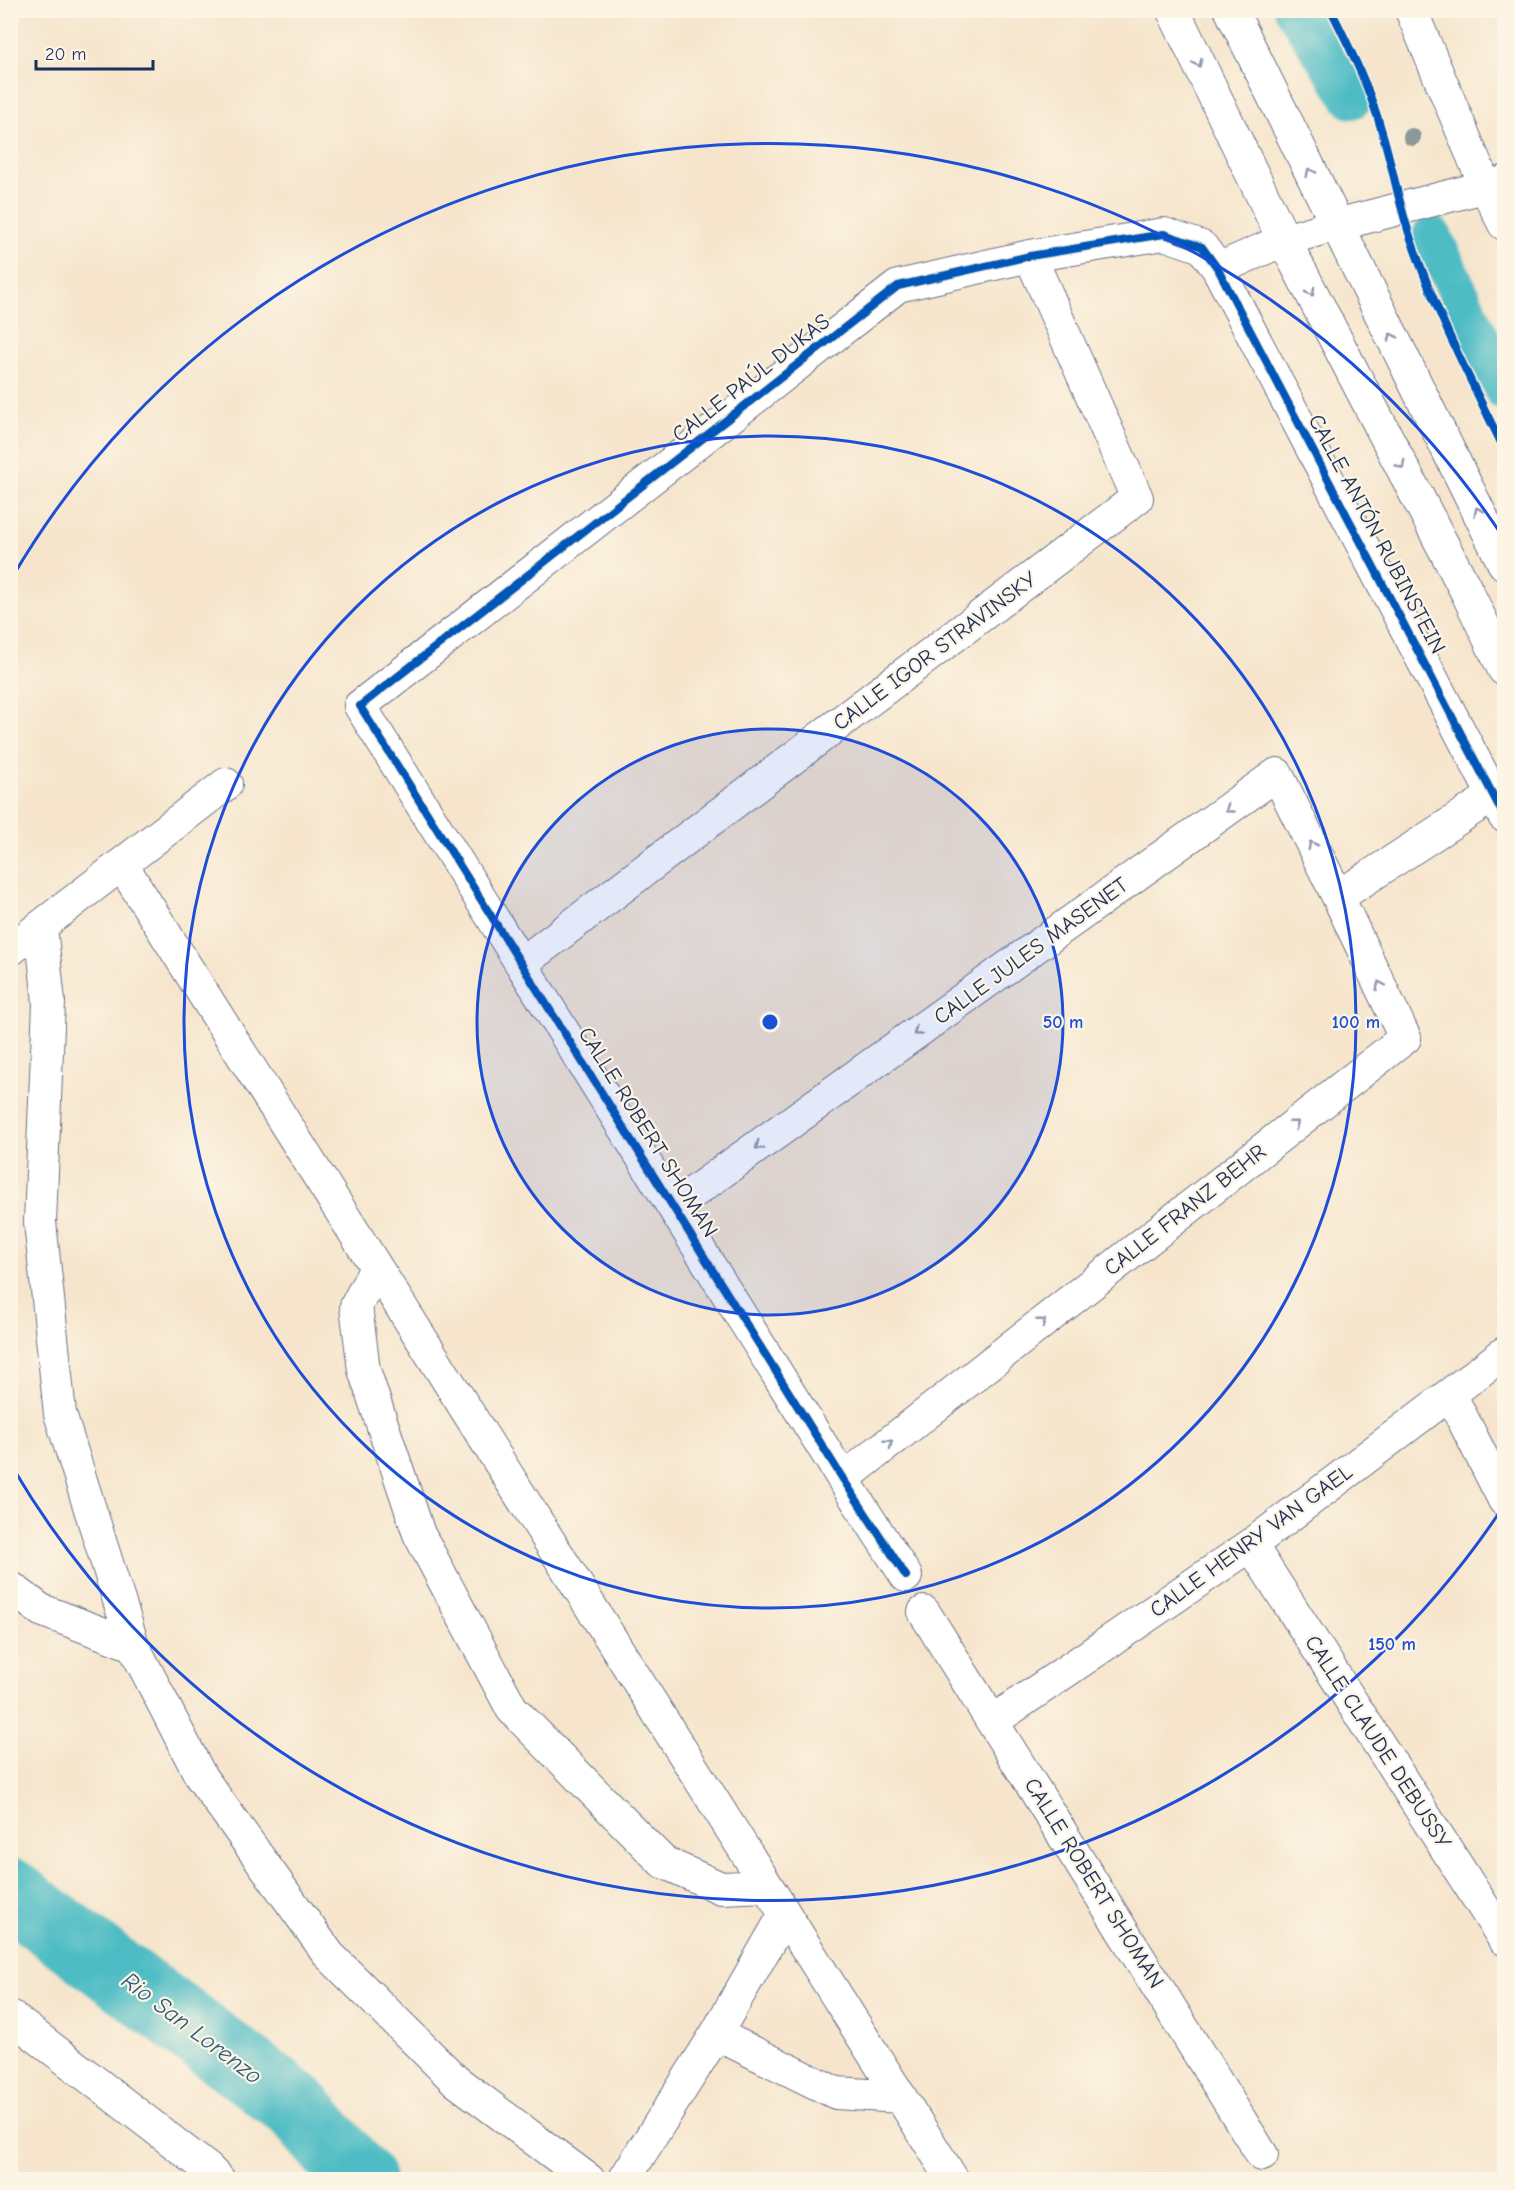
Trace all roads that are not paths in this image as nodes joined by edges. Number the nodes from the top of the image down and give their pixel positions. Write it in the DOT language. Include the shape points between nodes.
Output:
graph roads {
  1 [pos="1173,10"];
  2 [pos="1231,10"];
  3 [pos="1411,10"];
  4 [pos="1495,185"];
  5 [pos="1504,224"];
  6 [pos="1336,225"];
  7 [pos="1284,240"];
  8 [pos="1030,256"];
  9 [pos="1218,269"];
  10 [pos="1504,563"];
  11 [pos="1504,669"];
  12 [pos="360,706"];
  13 [pos="226,784"];
  14 [pos="1499,806"];
  15 [pos="122,865"];
  16 [pos="1338,897"];
  17 [pos="41,927"];
  18 [pos="10,950"];
  19 [pos="522,963"];
  20 [pos="673,1207"];
  21 [pos="376,1268"];
  22 [pos="1504,1353"];
  23 [pos="1450,1394"];
  24 [pos="843,1479"];
  25 [pos="1504,1500"];
  26 [pos="1251,1545"];
  27 [pos="906,1576"];
  28 [pos="10,1587"];
  29 [pos="924,1612"];
  30 [pos="133,1645"];
  31 [pos="993,1721"];
  32 [pos="767,1886"];
  33 [pos="785,1914"];
  34 [pos="1504,1939"];
  35 [pos="10,2016"];
  36 [pos="716,2034"];
  37 [pos="902,2097"];
  38 [pos="1262,2155"];
  39 [pos="219,2180"];
  40 [pos="589,2180"];
  41 [pos="624,2180"];
  42 [pos="953,2180"];
  1 -- 7 [label="main road, one-way"];
  6 -- 2 [label="main road, one-way"];
  3 -- 4 [label="street"];
  4 -- 5 [label="street"];
  4 -- 6 [label="street"];
  6 -- 7 [label="street"];
  10 -- 6 [label="main road, one-way"];
  7 -- 9 [label="street"];
  7 -- 11 [label="main road, one-way"];
  8 -- 9 [label="street, CALLE PAÚL DUKAS" via="1164,234 1202,247"];
  8 -- 12 [label="street, CALLE PAÚL DUKAS" via="898,286"];
  8 -- 19 [label="street, CALLE IGOR STRAVINSKY" via="1137,498"];
  9 -- 14 [label="street, CALLE ANTÓN RUBINSTEIN"];
  12 -- 19 [label="street, CALLE ROBERT SHOMAN"];
  13 -- 15 [label="street"];
  14 -- 16 [label="street"];
  15 -- 17 [label="street"];
  15 -- 21 [label="street"];
  16 -- 20 [label="street, CALLE JULES MASENET, one-way" via="1277,774"];
  24 -- 16 [label="street, CALLE FRANZ BEHR, one-way" via="1405,1038"];
  17 -- 18 [label="street"];
  17 -- 30 [label="street" via="49,1002 40,1222 60,1414"];
  19 -- 20 [label="street, CALLE ROBERT SHOMAN"];
  20 -- 24 [label="street, CALLE ROBERT SHOMAN"];
  21 -- 32 [label="street"];
  21 -- 32 [label="street" via="356,1306 364,1370 419,1534 512,1709 663,1862 721,1888"];
  22 -- 23 [label="street, CALLE HENRY VAN GAEL"];
  23 -- 25 [label="street"];
  23 -- 26 [label="street, CALLE HENRY VAN GAEL"];
  24 -- 27 [label="street, CALLE ROBERT SHOMAN"];
  26 -- 31 [label="street, CALLE HENRY VAN GAEL"];
  26 -- 34 [label="street, CALLE CLAUDE DEBUSSY"];
  28 -- 30 [label="street" via="41,1610"];
  29 -- 31 [label="street, CALLE ROBERT SHOMAN"];
  30 -- 40 [label="street" via="201,1777 329,1954 456,2081"];
  31 -- 38 [label="street, CALLE ROBERT SHOMAN"];
  32 -- 33 [label="street"];
  33 -- 36 [label="street"];
  33 -- 37 [label="street"];
  35 -- 39 [label="street"];
  36 -- 37 [label="street" via="837,2093"];
  36 -- 41 [label="street"];
  37 -- 42 [label="street"];
}
